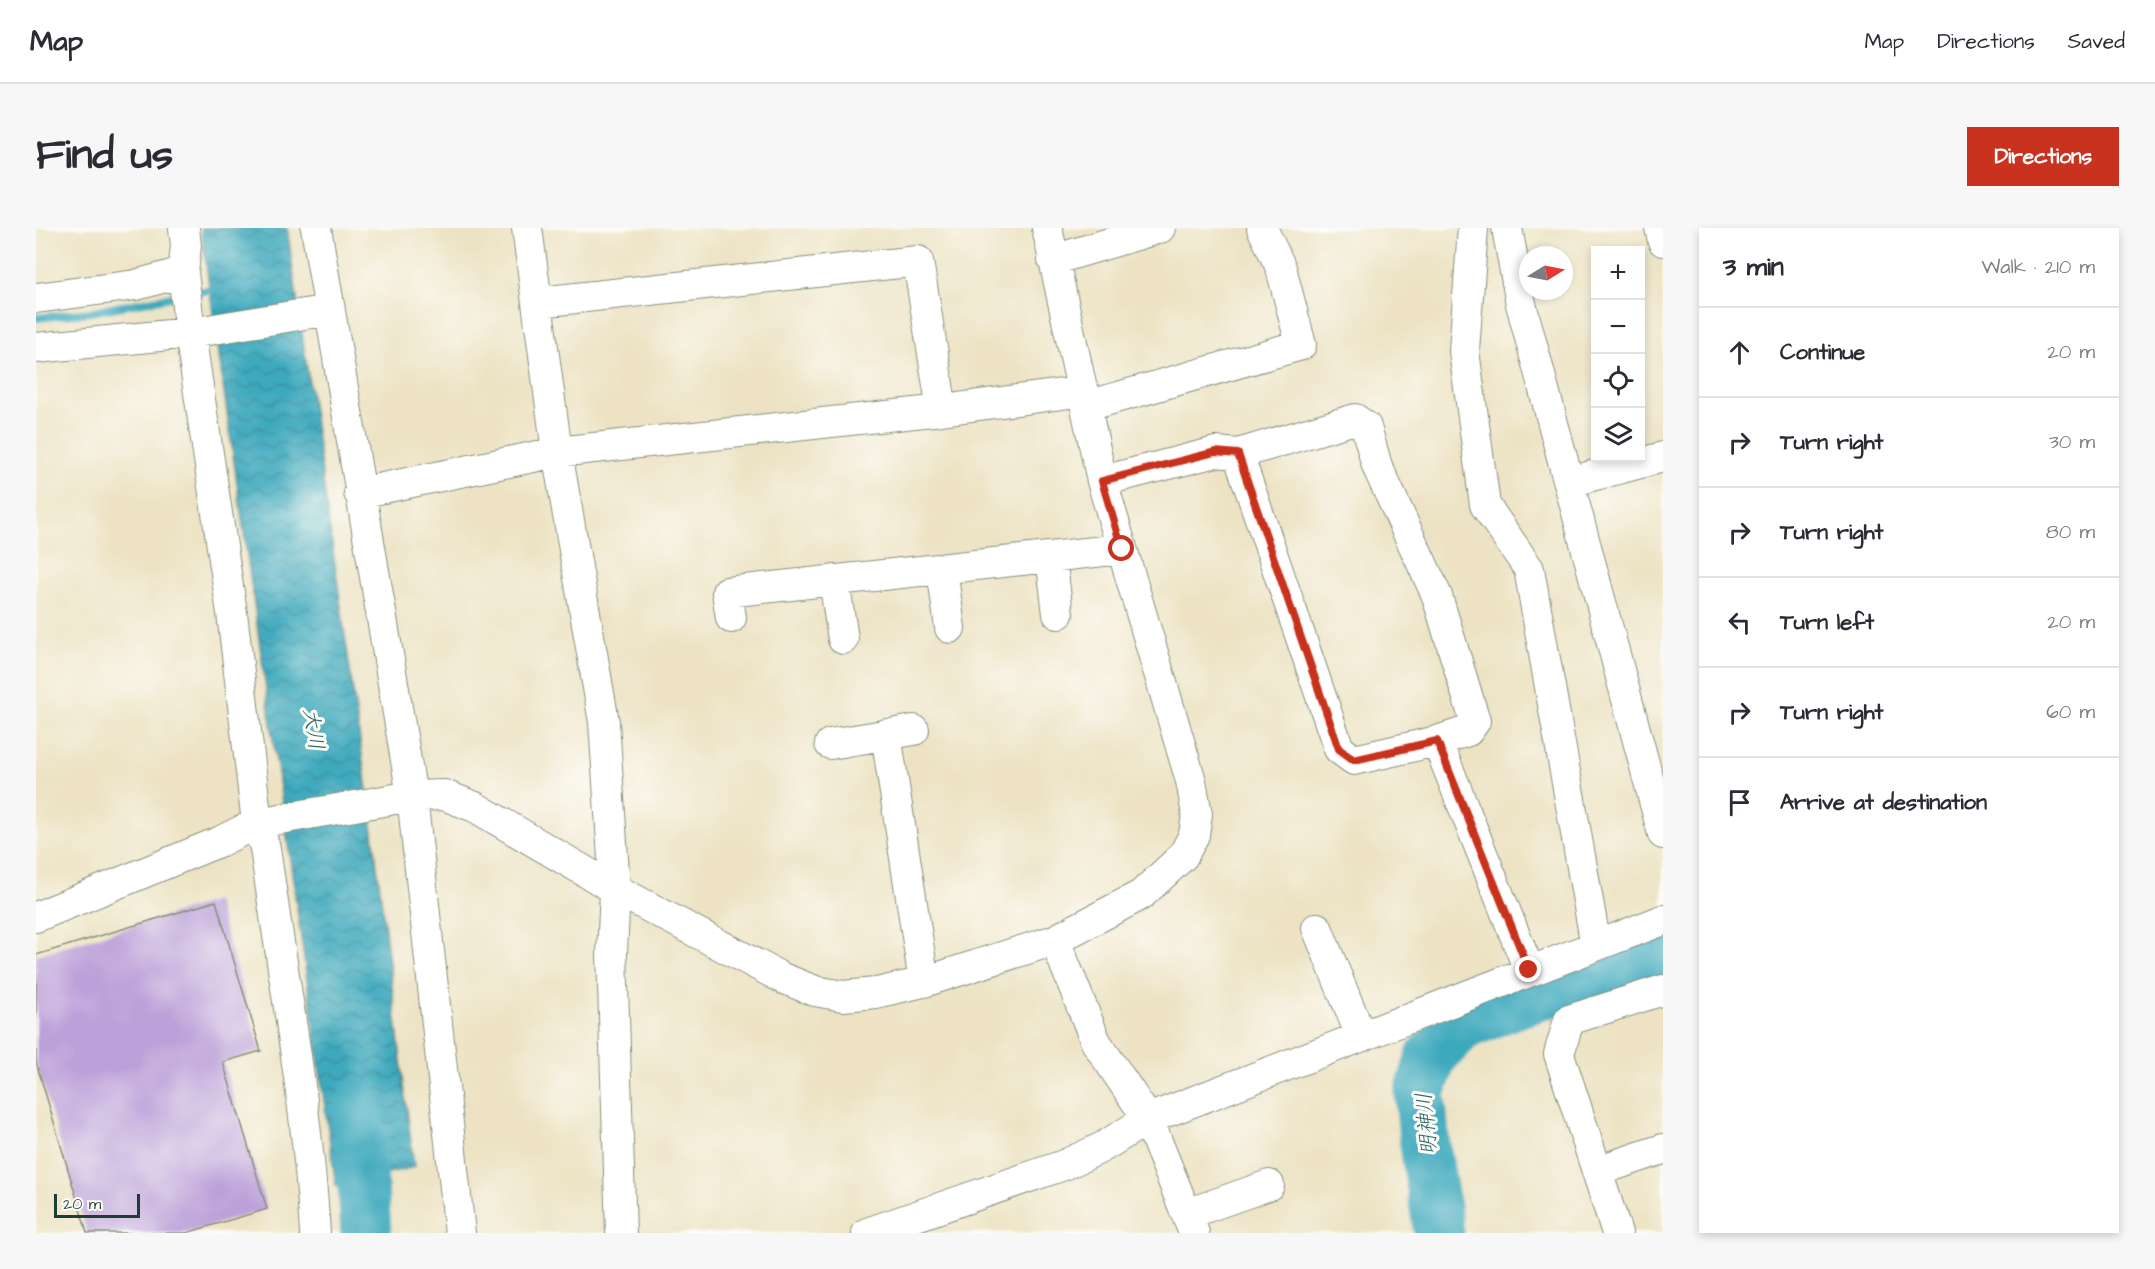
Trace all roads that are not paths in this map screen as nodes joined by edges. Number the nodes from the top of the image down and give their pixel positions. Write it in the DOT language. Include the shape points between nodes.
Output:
graph roads {
  1 [pos="184,228"];
  2 [pos="316,228"];
  3 [pos="527,228"];
  4 [pos="1047,228"];
  5 [pos="1160,228"];
  6 [pos="1262,228"];
  7 [pos="1473,228"];
  8 [pos="1507,228"];
  9 [pos="1660,228"];
  10 [pos="1663,241"];
  11 [pos="1053,260"];
  12 [pos="183,276"];
  13 [pos="36,298"];
  14 [pos="539,302"];
  15 [pos="324,311"];
  16 [pos="193,326"];
  17 [pos="36,348"];
  18 [pos="1085,398"];
  19 [pos="942,410"];
  20 [pos="556,452"];
  21 [pos="1238,454"];
  22 [pos="1663,457"];
  23 [pos="1102,481"];
  24 [pos="1569,482"];
  25 [pos="359,493"];
  26 [pos="1122,549"];
  27 [pos="1051,557"];
  28 [pos="942,569"];
  29 [pos="834,580"];
  30 [pos="1058,614"];
  31 [pos="731,618"];
  32 [pos="950,628"];
  33 [pos="843,639"];
  34 [pos="1437,741"];
  35 [pos="830,744"];
  36 [pos="403,798"];
  37 [pos="263,822"];
  38 [pos="1663,834"];
  39 [pos="615,890"];
  40 [pos="36,917"];
  41 [pos="1663,920"];
  42 [pos="1317,928"];
  43 [pos="1055,940"];
  44 [pos="1596,946"];
  45 [pos="1529,970"];
  46 [pos="924,982"];
  47 [pos="1663,990"];
  48 [pos="1361,1036"];
  49 [pos="1148,1119"];
  50 [pos="1663,1149"];
  51 [pos="1597,1171"];
  52 [pos="1269,1185"];
  53 [pos="1191,1224"];
  54 [pos="315,1233"];
  55 [pos="460,1233"];
  56 [pos="621,1233"];
  57 [pos="867,1233"];
  58 [pos="1617,1233"];
  1 -- 12 [label="street"];
  2 -- 15 [label="street"];
  3 -- 14 [label="street"];
  4 -- 11 [label="street"];
  5 -- 11 [label="street"];
  6 -- 18 [label="street" via="1281,268 1301,345"];
  7 -- 44 [label="street" via="1464,351 1485,505 1530,569"];
  8 -- 24 [label="street" via="1521,304"];
  9 -- 10 [label="street"];
  11 -- 18 [label="street"];
  12 -- 13 [label="street"];
  12 -- 16 [label="street"];
  14 -- 19 [label="street" via="918,261"];
  14 -- 20 [label="street"];
  15 -- 16 [label="street"];
  15 -- 25 [label="street"];
  16 -- 17 [label="street"];
  16 -- 37 [label="street"];
  18 -- 19 [label="street"];
  18 -- 23 [label="street"];
  19 -- 20 [label="street"];
  20 -- 25 [label="street"];
  20 -- 39 [label="street" via="604,722"];
  21 -- 23 [label="street" via="1215,452"];
  21 -- 34 [label="street" via="1339,749 1354,760"];
  21 -- 34 [label="street" via="1355,419 1366,427 1377,466 1437,596 1475,721 1468,731"];
  22 -- 24 [label="street"];
  23 -- 26 [label="street"];
  24 -- 38 [label="street"];
  25 -- 36 [label="street"];
  26 -- 27 [label="street"];
  26 -- 43 [label="street" via="1191,781 1197,814 1194,835 1183,856 1141,895"];
  27 -- 28 [label="street"];
  27 -- 30 [label="street"];
  28 -- 29 [label="street"];
  28 -- 32 [label="street"];
  29 -- 31 [label="street" via="727,592"];
  29 -- 33 [label="street"];
  34 -- 45 [label="street"];
  35 -- 46 [label="street" via="900,732"];
  36 -- 37 [label="street"];
  36 -- 39 [label="street" via="444,795 475,807"];
  36 -- 55 [label="street"];
  37 -- 40 [label="street"];
  37 -- 54 [label="street" via="313,1191"];
  39 -- 46 [label="street" via="814,991 843,996"];
  39 -- 56 [label="street" via="612,954"];
  41 -- 44 [label="street"];
  42 -- 48 [label="street"];
  43 -- 46 [label="street"];
  43 -- 49 [label="street" via="1096,1042"];
  44 -- 45 [label="street"];
  45 -- 48 [label="street"];
  47 -- 51 [label="street" via="1569,1020 1559,1053"];
  48 -- 49 [label="street"];
  49 -- 53 [label="street"];
  49 -- 57 [label="street" via="1064,1165"];
  50 -- 51 [label="street"];
  51 -- 58 [label="street"];
  52 -- 53 [label="street"];
}
